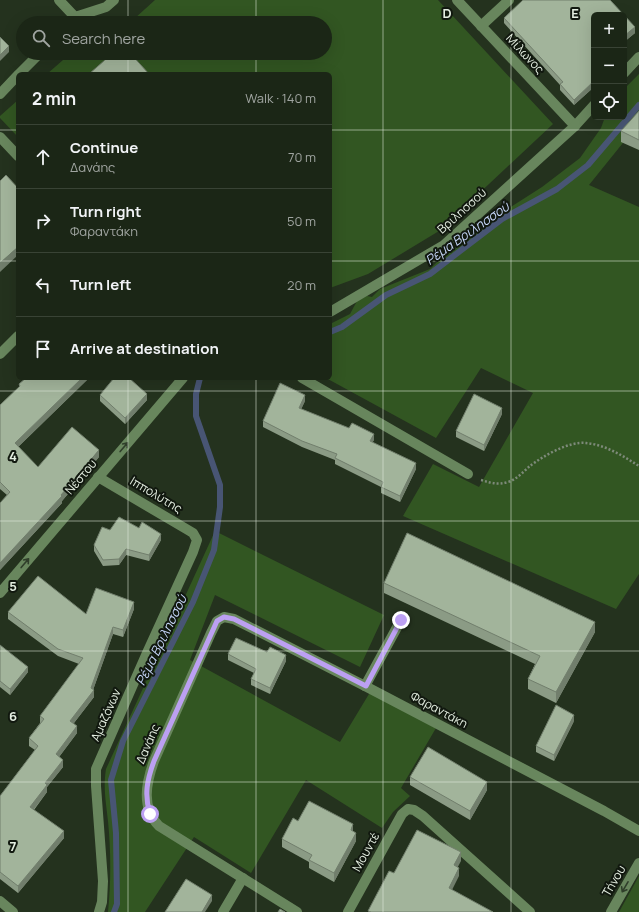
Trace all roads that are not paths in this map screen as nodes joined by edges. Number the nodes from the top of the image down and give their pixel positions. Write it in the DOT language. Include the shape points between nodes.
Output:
graph roads {
  1 [pos="59,0"];
  2 [pos="114,0"];
  3 [pos="457,0"];
  4 [pos="510,0"];
  5 [pos="69,16"];
  6 [pos="82,16"];
  7 [pos="481,26"];
  8 [pos="639,57"];
  9 [pos="33,60"];
  10 [pos="627,70"];
  11 [pos="22,72"];
  12 [pos="16,78"];
  13 [pos="0,94"];
  14 [pos="591,109"];
  15 [pos="575,126"];
  16 [pos="0,137"];
  17 [pos="16,154"];
  18 [pos="332,311"];
  19 [pos="16,338"];
  20 [pos="0,354"];
  21 [pos="305,380"];
  22 [pos="181,381"];
  23 [pos="468,474"];
  24 [pos="98,477"];
  25 [pos="197,540"];
  26 [pos="0,593"];
  27 [pos="224,617"];
  28 [pos="401,620"];
  29 [pos="366,686"];
  30 [pos="639,831"];
  31 [pos="639,863"];
  32 [pos="243,878"];
  33 [pos="0,901"];
  34 [pos="13,912"];
  35 [pos="99,912"];
  36 [pos="223,912"];
  37 [pos="297,912"];
  38 [pos="348,912"];
  39 [pos="530,912"];
  40 [pos="611,912"];
  1 -- 5 [label="street"];
  2 -- 6 [label="street" via="106,7"];
  3 -- 7 [label="street, Μίλωνος"];
  4 -- 7 [label="street"];
  7 -- 15 [label="street, Μίλωνος"];
  8 -- 10 [label="street"];
  9 -- 11 [label="street"];
  12 -- 13 [label="street"];
  14 -- 15 [label="street, Βριλησσού"];
  15 -- 18 [label="street, Βριλησσού" via="444,245"];
  16 -- 17 [label="street"];
  19 -- 20 [label="street"];
  21 -- 23 [label="street"];
  24 -- 22 [label="street, Νέστου, one-way"];
  24 -- 25 [label="street, Ιππολύτης" via="193,533"];
  26 -- 24 [label="street, Νέστου, one-way"];
  25 -- 35 [label="street, Αμαζόνων" via="96,769 103,881"];
  27 -- 29 [label="street, Φαραντάκη" via="234,619"];
  27 -- 32 [label="street, Δανάης" via="217,621 211,632 154,761 146,794 150,814 159,826"];
  28 -- 29 [label="street"];
  29 -- 30 [label="street, Φαραντάκη"];
  31 -- 40 [label="street, Τήνου, one-way"];
  32 -- 36 [label="street"];
  32 -- 37 [label="street, Δανάης"];
  33 -- 34 [label="street"];
  38 -- 39 [label="street, Μουντέ" via="402,814 410,809 423,816"];
}
